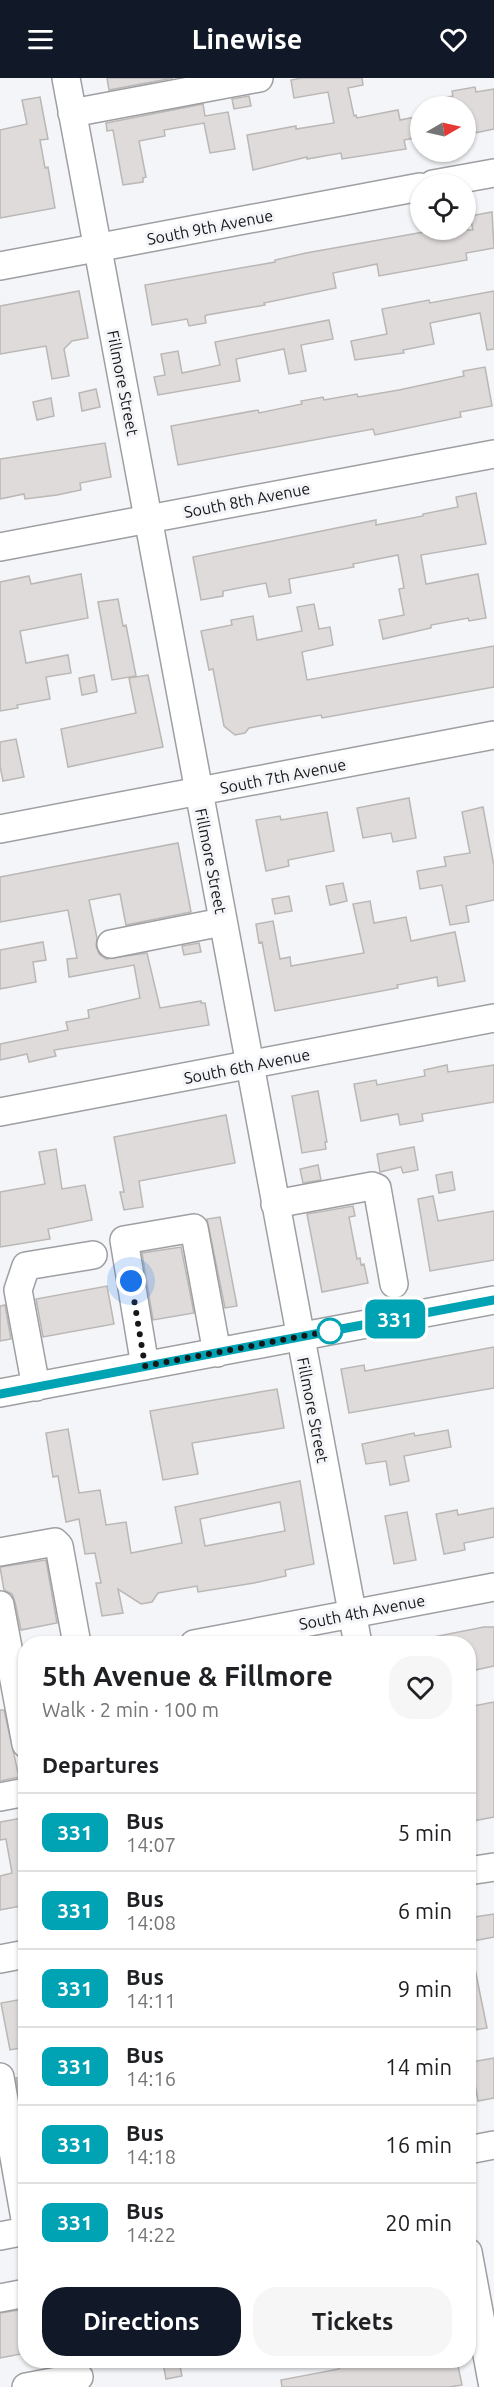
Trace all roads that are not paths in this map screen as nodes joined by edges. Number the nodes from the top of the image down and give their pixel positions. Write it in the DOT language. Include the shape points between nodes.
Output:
graph roads {
  1 [pos="66,78"];
  2 [pos="259,78"];
  3 [pos="72,113"];
  4 [pos="494,173"];
  5 [pos="476,176"];
  6 [pos="410,189"];
  7 [pos="98,248"];
  8 [pos="0,266"];
  9 [pos="494,453"];
  10 [pos="148,519"];
  11 [pos="0,547"];
  12 [pos="494,735"];
  13 [pos="198,793"];
  14 [pos="0,829"];
  15 [pos="222,922"];
  16 [pos="111,944"];
  17 [pos="494,1018"];
  18 [pos="249,1065"];
  19 [pos="0,1112"];
  20 [pos="275,1204"];
  21 [pos="93,1255"];
  22 [pos="394,1284"];
  23 [pos="494,1300"];
  24 [pos="300,1337"];
  25 [pos="217,1353"];
  26 [pos="145,1366"];
  27 [pos="36,1387"];
  28 [pos="0,1394"];
  29 [pos="0,1552"];
  30 [pos="494,1587"];
  31 [pos="0,1605"];
  32 [pos="352,1614"];
  33 [pos="75,1636"];
  34 [pos="236,1636"];
  35 [pos="356,1636"];
  36 [pos="13,1679"];
  37 [pos="18,1704"];
  38 [pos="18,1794"];
  39 [pos="0,1797"];
  40 [pos="494,1867"];
  41 [pos="476,1870"];
  42 [pos="18,1956"];
  43 [pos="0,1959"];
  44 [pos="0,2076"];
  45 [pos="494,2145"];
  46 [pos="476,2148"];
  47 [pos="18,2179"];
  48 [pos="18,2233"];
  49 [pos="0,2236"];
  50 [pos="18,2295"];
  51 [pos="476,2295"];
  52 [pos="0,2298"];
  53 [pos="79,2375"];
  54 [pos="26,2387"];
  55 [pos="493,2387"];
  1 -- 3 [label="street, Fillmore Street"];
  2 -- 3 [label="street"];
  3 -- 7 [label="street, Fillmore Street"];
  4 -- 5 [label="street"];
  6 -- 7 [label="street, South 9th Avenue"];
  7 -- 8 [label="street, South 9th Avenue"];
  7 -- 10 [label="street, Fillmore Street"];
  9 -- 10 [label="street, South 8th Avenue"];
  10 -- 11 [label="street, South 8th Avenue"];
  10 -- 13 [label="street, Fillmore Street"];
  12 -- 13 [label="street, South 7th Avenue"];
  13 -- 14 [label="street, South 7th Avenue"];
  13 -- 15 [label="street, Fillmore Street"];
  15 -- 16 [label="street"];
  15 -- 18 [label="street, Fillmore Street"];
  17 -- 18 [label="street, South 6th Avenue"];
  18 -- 19 [label="street, South 6th Avenue"];
  18 -- 20 [label="street, Fillmore Street"];
  20 -- 22 [label="street" via="377,1188"];
  20 -- 24 [label="street, Fillmore Street"];
  21 -- 27 [label="street" via="26,1266 18,1290"];
  23 -- 24 [label="street"];
  24 -- 25 [label="street"];
  24 -- 32 [label="street, Fillmore Street"];
  25 -- 26 [label="street"];
  25 -- 26 [label="street" via="194,1228 124,1240"];
  26 -- 27 [label="street"];
  27 -- 28 [label="street"];
  29 -- 33 [label="street" via="55,1542 59,1546"];
  30 -- 32 [label="street, South 4th Avenue"];
  31 -- 36 [label="street"];
  32 -- 34 [label="street, South 4th Avenue"];
  32 -- 35 [label="street, Fillmore Street"];
  36 -- 37 [label="street"];
  38 -- 39 [label="street"];
  40 -- 41 [label="street"];
  42 -- 43 [label="street"];
  44 -- 47 [label="street"];
  45 -- 46 [label="street"];
  48 -- 49 [label="street"];
  50 -- 52 [label="street"];
  51 -- 55 [label="street"];
  53 -- 54 [label="street"];
}
